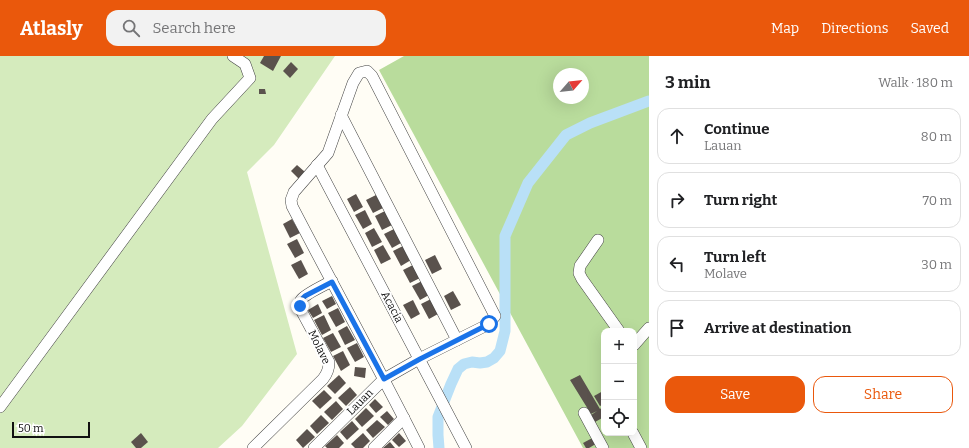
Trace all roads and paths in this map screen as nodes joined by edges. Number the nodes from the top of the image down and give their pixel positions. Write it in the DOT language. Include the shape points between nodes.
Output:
graph roads {
  1 [pos="234,56"];
  2 [pos="341,115"];
  3 [pos="318,165"];
  4 [pos="598,240"];
  5 [pos="332,282"];
  6 [pos="617,328"];
  7 [pos="649,328"];
  8 [pos="457,340"];
  9 [pos="637,342"];
  10 [pos="420,359"];
  11 [pos="384,379"];
  12 [pos="0,407"];
  13 [pos="584,413"];
  14 [pos="404,418"];
  15 [pos="635,436"];
  16 [pos="252,448"];
  17 [pos="314,448"];
  18 [pos="374,448"];
  19 [pos="419,448"];
  20 [pos="466,448"];
  21 [pos="603,448"];
  22 [pos="641,448"];
  1 -- 12 [label="street" via="245,64 250,78 212,118"];
  2 -- 3 [label="street" via="328,153"];
  2 -- 8 [label="street"];
  2 -- 8 [label="street, Lauan" via="353,83 359,73 367,71 372,76 495,316 489,324"];
  3 -- 5 [label="street" via="294,192 291,200"];
  3 -- 10 [label="street, Acacia"];
  4 -- 6 [label="street" via="580,266 579,272"];
  5 -- 11 [label="street"];
  5 -- 16 [label="street, Molave" via="305,296 300,306 329,362 327,374"];
  7 -- 9 [label="street"];
  8 -- 10 [label="street, Lauan"];
  10 -- 11 [label="street, Lauan"];
  10 -- 20 [label="street, Acacia"];
  11 -- 14 [label="street"];
  11 -- 17 [label="street, Lauan"];
  13 -- 21 [label="street"];
  14 -- 18 [label="street"];
  14 -- 19 [label="street"];
  15 -- 22 [label="street"];
}
